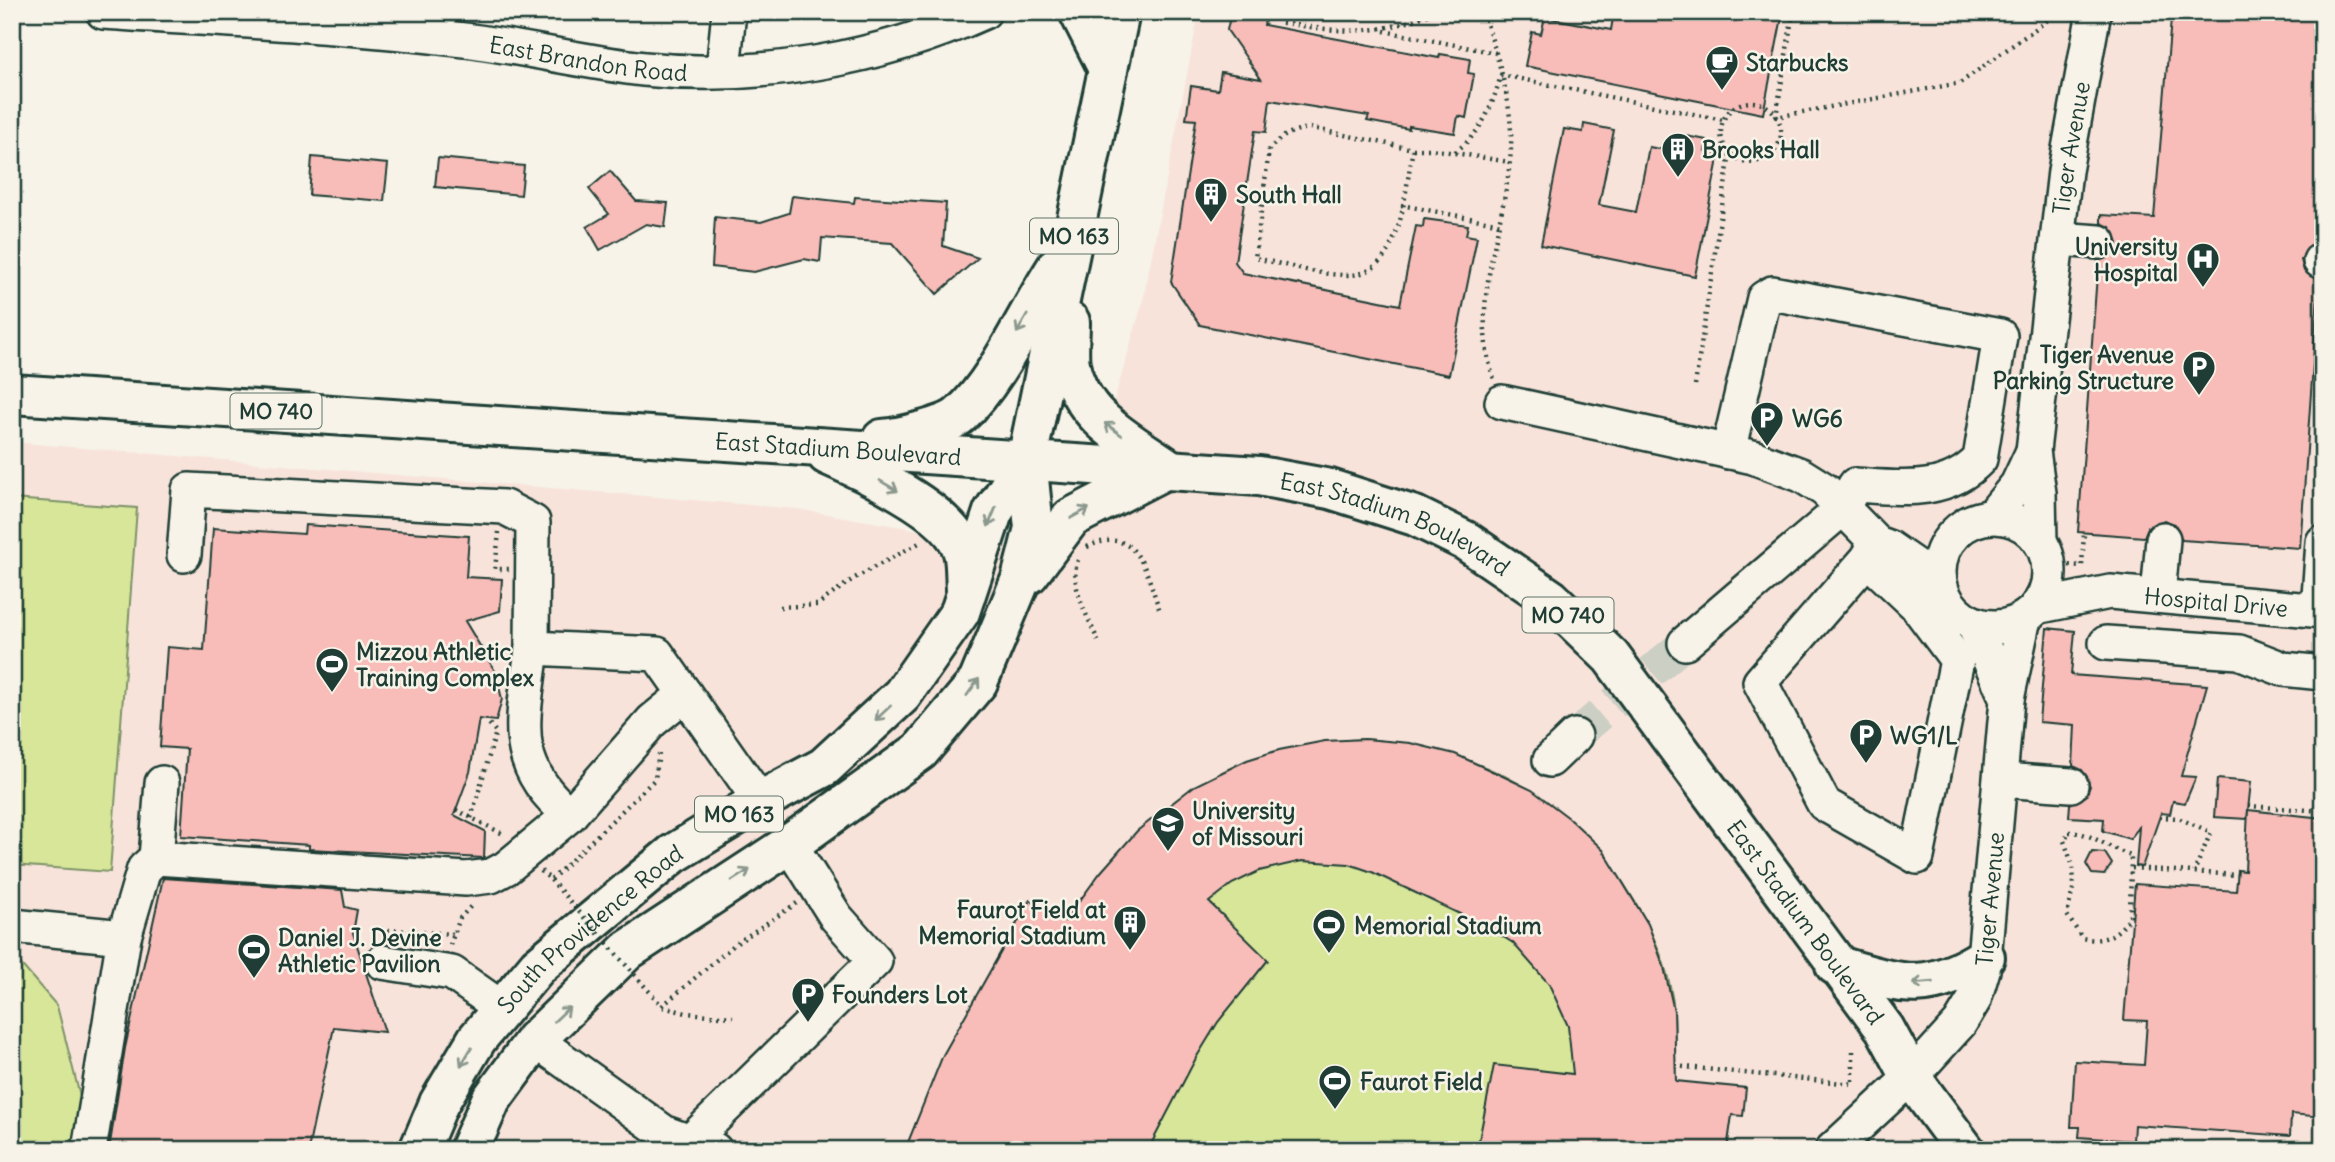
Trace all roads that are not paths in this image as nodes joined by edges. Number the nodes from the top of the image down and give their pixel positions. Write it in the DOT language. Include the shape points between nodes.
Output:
graph roads {
  1 [pos="103,12"];
  2 [pos="729,12"];
  3 [pos="984,12"];
  4 [pos="1079,12"];
  5 [pos="1120,12"];
  6 [pos="2095,12"];
  7 [pos="1108,69"];
  8 [pos="723,71"];
  9 [pos="2058,239"];
  10 [pos="2099,242"];
  11 [pos="1071,246"];
  12 [pos="12,394"];
  13 [pos="1502,402"];
  14 [pos="806,445"];
  15 [pos="2034,451"];
  16 [pos="1728,452"];
  17 [pos="1027,459"];
  18 [pos="1168,468"];
  19 [pos="1842,509"];
  20 [pos="1991,517"];
  21 [pos="1957,531"];
  22 [pos="2163,538"];
  23 [pos="2323,542"];
  24 [pos="2048,548"];
  25 [pos="1877,550"];
  26 [pos="184,555"];
  27 [pos="1940,583"];
  28 [pos="966,592"];
  29 [pos="2110,592"];
  30 [pos="2158,596"];
  31 [pos="1010,605"];
  32 [pos="2320,611"];
  33 [pos="2030,613"];
  34 [pos="1973,623"];
  35 [pos="1685,643"];
  36 [pos="2106,643"];
  37 [pos="532,648"];
  38 [pos="2323,673"];
  39 [pos="685,694"];
  40 [pos="2007,699"];
  41 [pos="1575,736"];
  42 [pos="1550,760"];
  43 [pos="2002,779"];
  44 [pos="162,783"];
  45 [pos="2071,785"];
  46 [pos="760,801"];
  47 [pos="570,815"];
  48 [pos="790,844"];
  49 [pos="156,858"];
  50 [pos="12,926"];
  51 [pos="124,937"];
  52 [pos="628,950"];
  53 [pos="1985,957"];
  54 [pos="382,962"];
  55 [pos="1835,965"];
  56 [pos="503,1009"];
  57 [pos="535,1040"];
  58 [pos="1911,1077"];
  59 [pos="697,1147"];
  60 [pos="89,1150"];
  61 [pos="419,1150"];
  62 [pos="469,1150"];
  63 [pos="1832,1150"];
  64 [pos="1965,1150"];
  1 -- 8 [label="street, East Brandon Road" via="458,39 571,60"];
  2 -- 8 [label="street"];
  3 -- 8 [label="street, East Brandon Road" via="935,34 883,48 783,67"];
  4 -- 7 [label="main road"];
  5 -- 7 [label="main road, South Providence Road / MO 163"];
  6 -- 9 [label="street, Tiger Avenue" via="2065,170"];
  7 -- 11 [label="main road, South Providence Road / MO 163"];
  9 -- 10 [label="street"];
  9 -- 15 [label="street, Tiger Avenue"];
  11 -- 14 [label="main road, one-way" via="995,371 958,417 896,438"];
  11 -- 17 [label="main road, South Providence Road / MO 163"];
  18 -- 11 [label="main road, one-way" via="1093,414 1079,393 1070,364"];
  12 -- 14 [label="main road, East Stadium Boulevard / MO 740"];
  13 -- 16 [label="street"];
  14 -- 17 [label="main road, East Stadium Boulevard / MO 740"];
  14 -- 28 [label="main road, one-way" via="933,512 962,549"];
  15 -- 20 [label="street, Tiger Avenue" via="2017,485"];
  15 -- 24 [label="street, Tiger Avenue"];
  16 -- 19 [label="street" via="1801,475 1825,490"];
  16 -- 19 [label="street" via="1764,298 1772,293 2000,336 1980,459 1967,473 1919,489 1855,485"];
  17 -- 18 [label="main road, East Stadium Boulevard / MO 740"];
  17 -- 28 [label="main road, South Providence Road / MO 163, one-way" via="993,512"];
  17 -- 31 [label="main road, South Providence Road / MO 163" via="1034,528"];
  31 -- 18 [label="main road, one-way" via="1071,518"];
  18 -- 55 [label="main road, East Stadium Boulevard / MO 740" via="1259,476 1374,500 1466,541 1513,571 1611,657"];
  19 -- 25 [label="street"];
  19 -- 35 [label="street"];
  20 -- 21 [label="street"];
  20 -- 24 [label="street" via="2019,524"];
  21 -- 25 [label="street" via="1926,542"];
  21 -- 27 [label="street" via="1942,555"];
  22 -- 30 [label="street"];
  23 -- 32 [label="street"];
  24 -- 29 [label="street, Hospital Drive" via="2068,574"];
  24 -- 33 [label="street" via="2046,592"];
  25 -- 25 [label="street" via="1957,660 1917,857 1825,804 1760,682"];
  25 -- 27 [label="street"];
  26 -- 37 [label="street" via="188,490 504,507 533,522"];
  27 -- 34 [label="street" via="1947,601"];
  28 -- 46 [label="main road, South Providence Road / MO 163, one-way" via="960,612 902,695 824,767"];
  29 -- 30 [label="street, Hospital Drive"];
  29 -- 33 [label="street, Hospital Drive"];
  30 -- 32 [label="street, Hospital Drive"];
  48 -- 31 [label="main road, South Providence Road / MO 163, one-way" via="920,751 978,682"];
  33 -- 34 [label="street" via="1999,626"];
  33 -- 40 [label="street, Tiger Avenue"];
  34 -- 40 [label="street, Tiger Avenue"];
  36 -- 38 [label="street" via="2239,652 2283,669"];
  37 -- 39 [label="street" via="657,654"];
  37 -- 47 [label="street" via="523,730 528,765 546,795"];
  39 -- 46 [label="street"];
  39 -- 47 [label="street" via="652,721"];
  40 -- 43 [label="street, Tiger Avenue"];
  41 -- 42 [label="street"];
  43 -- 45 [label="street"];
  43 -- 53 [label="street, Tiger Avenue"];
  44 -- 49 [label="street"];
  46 -- 52 [label="main road" via="744,836 671,895"];
  46 -- 56 [label="main road, South Providence Road / MO 163" via="673,854 538,966"];
  47 -- 49 [label="street" via="506,868 491,876 467,879"];
  52 -- 48 [label="main road, South Providence Road / MO 163, one-way"];
  48 -- 59 [label="street" via="836,916 875,961"];
  49 -- 51 [label="street" via="144,869"];
  50 -- 51 [label="street"];
  51 -- 60 [label="street"];
  57 -- 52 [label="main road, South Providence Road / MO 163, one-way"];
  53 -- 55 [label="main road, one-way" via="1957,974 1918,984"];
  53 -- 58 [label="street, Tiger Avenue" via="1974,1000 1960,1023"];
  54 -- 56 [label="street" via="452,973"];
  55 -- 58 [label="main road, East Stadium Boulevard / MO 740" via="1885,1029"];
  56 -- 61 [label="main road, South Providence Road / MO 163, one-way" via="477,1040 439,1103"];
  57 -- 59 [label="street" via="665,1133"];
  57 -- 62 [label="main road, South Providence Road / MO 163" via="491,1100"];
  58 -- 63 [label="street, Tiger Avenue"];
  58 -- 64 [label="main road, East Stadium Boulevard / MO 740"];
}
